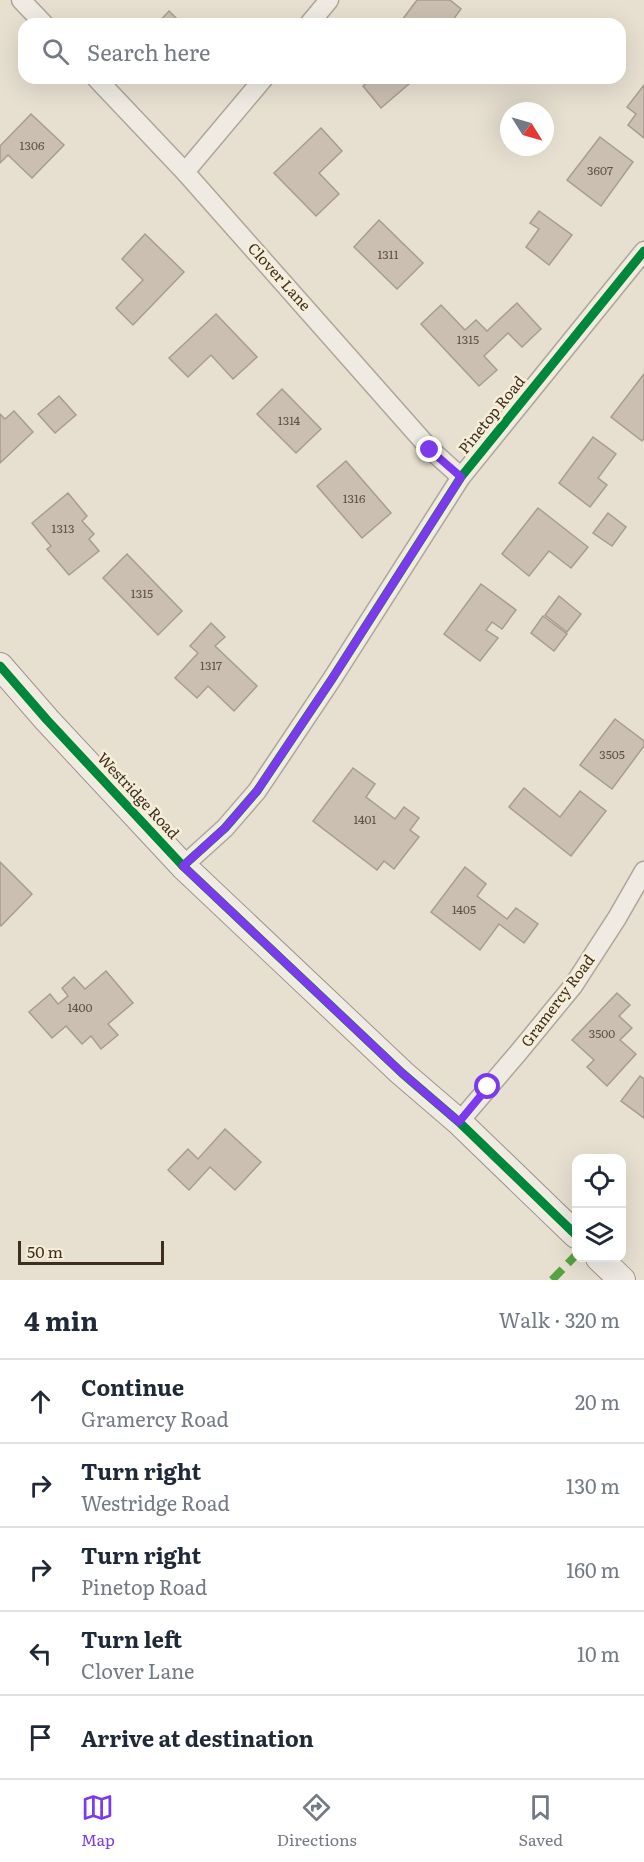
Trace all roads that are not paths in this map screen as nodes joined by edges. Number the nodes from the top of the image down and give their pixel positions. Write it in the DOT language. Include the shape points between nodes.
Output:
graph roads {
  1 [pos="21,0"];
  2 [pos="328,0"];
  3 [pos="38,18"];
  4 [pos="314,18"];
  5 [pos="102,84"];
  6 [pos="259,84"];
  7 [pos="185,172"];
  8 [pos="644,251"];
  9 [pos="461,477"];
  10 [pos="0,666"];
  11 [pos="183,866"];
  12 [pos="644,871"];
  13 [pos="459,1122"];
  14 [pos="572,1231"];
  15 [pos="603,1262"];
  16 [pos="621,1280"];
  1 -- 3 [label="street"];
  2 -- 4 [label="street"];
  5 -- 7 [label="street, Clover Lane"];
  6 -- 7 [label="street"];
  7 -- 9 [label="street, Clover Lane" via="430,450"];
  8 -- 9 [label="street, Pinetop Road"];
  9 -- 11 [label="street, Pinetop Road" via="257,791 225,828"];
  10 -- 11 [label="main road, Westridge Road"];
  11 -- 13 [label="main road, Westridge Road" via="393,1065"];
  12 -- 13 [label="street, Gramercy Road" via="573,986"];
  13 -- 14 [label="main road, Westridge Road"];
  15 -- 16 [label="main road"];
}
